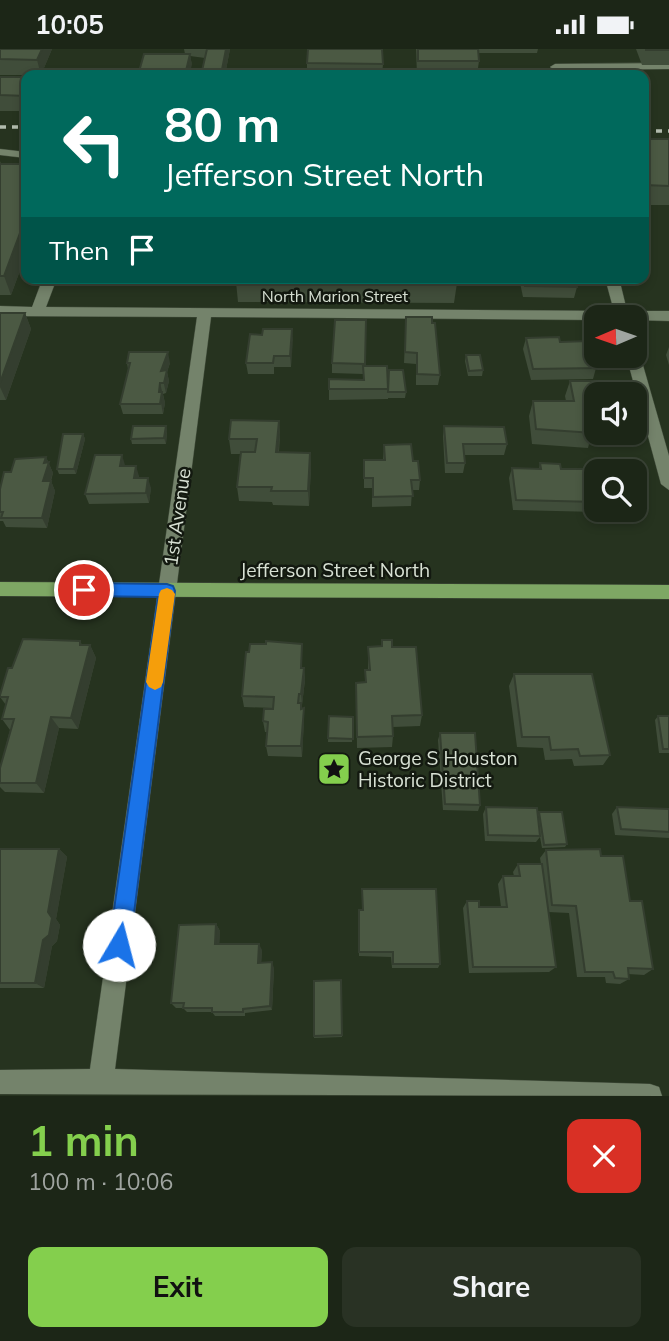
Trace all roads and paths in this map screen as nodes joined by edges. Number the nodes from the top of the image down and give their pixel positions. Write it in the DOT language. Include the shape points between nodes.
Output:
graph roads {
  1 [pos="669,66"];
  2 [pos="555,67"];
  3 [pos="0,152"];
  4 [pos="21,154"];
  5 [pos="48,284"];
  6 [pos="614,284"];
  7 [pos="619,305"];
  8 [pos="0,311"];
  9 [pos="37,311"];
  10 [pos="205,313"];
  11 [pos="584,316"];
  12 [pos="648,316"];
  13 [pos="669,316"];
  14 [pos="637,368"];
  15 [pos="669,484"];
  16 [pos="0,589"];
  17 [pos="167,591"];
  18 [pos="669,592"];
  19 [pos="0,1082"];
  20 [pos="100,1089"];
  21 [pos="650,1096"];
  1 -- 2 [label="street"];
  3 -- 4 [label="street"];
  5 -- 9 [label="street"];
  6 -- 7 [label="street"];
  8 -- 9 [label="street, North Marion Street"];
  9 -- 10 [label="street, North Marion Street"];
  10 -- 11 [label="street, North Marion Street"];
  10 -- 17 [label="street, 1st Avenue"];
  12 -- 13 [label="street, North Marion Street"];
  14 -- 15 [label="street"];
  16 -- 17 [label="main road, Jefferson Street North"];
  17 -- 18 [label="main road, Jefferson Street North"];
  17 -- 20 [label="street, 1st Avenue"];
  19 -- 20 [label="street"];
  20 -- 21 [label="street"];
}
